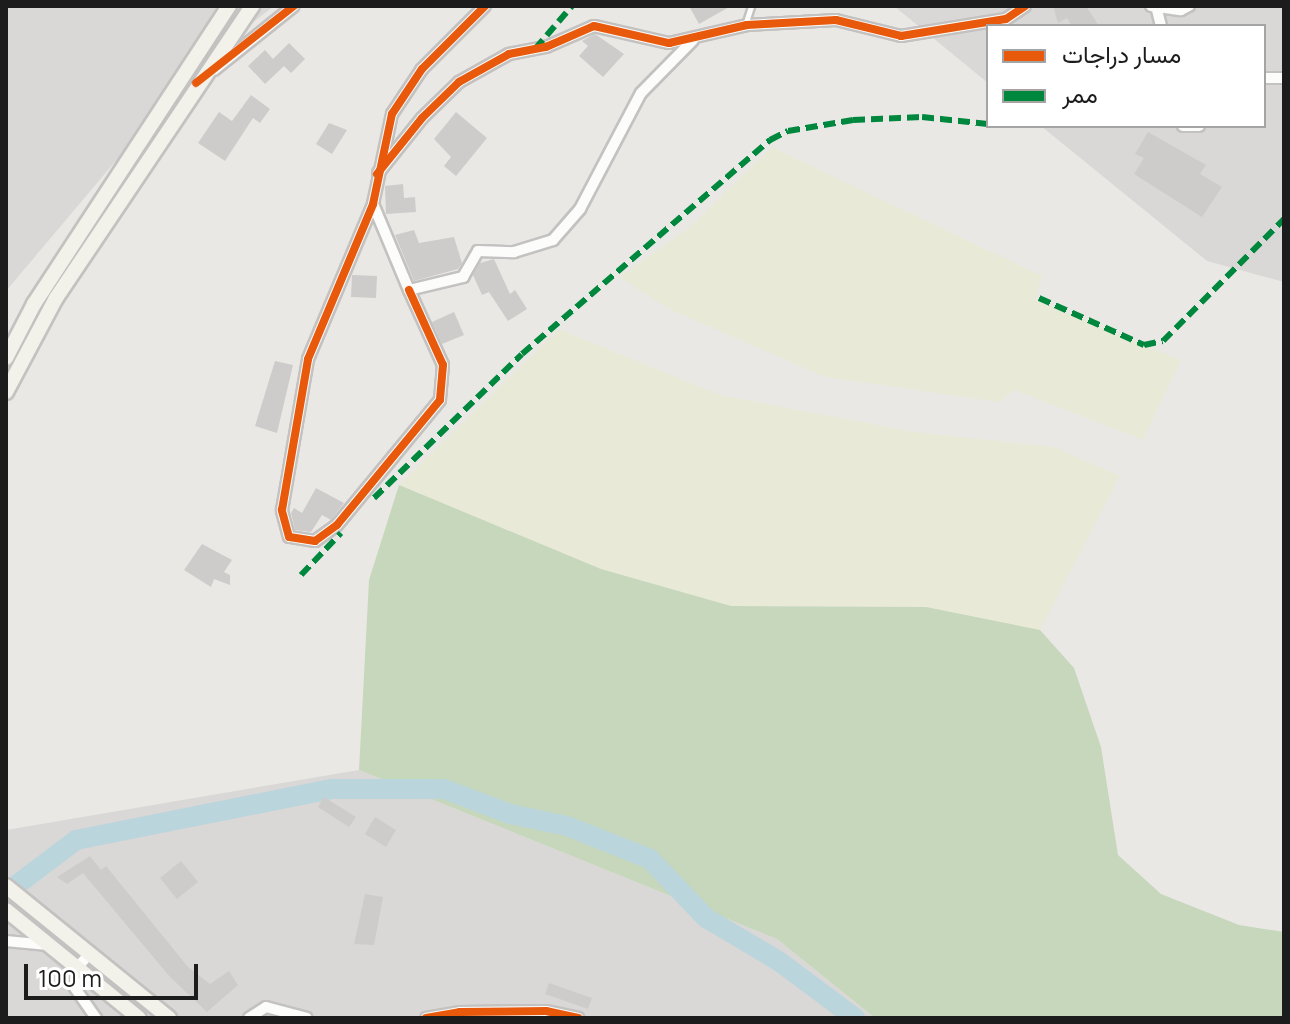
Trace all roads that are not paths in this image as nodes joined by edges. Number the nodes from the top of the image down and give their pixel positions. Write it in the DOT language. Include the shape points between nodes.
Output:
graph roads {
  1 [pos="229,6"];
  2 [pos="252,6"];
  3 [pos="294,6"];
  4 [pos="485,6"];
  5 [pos="751,6"];
  6 [pos="1025,6"];
  7 [pos="1189,6"];
  8 [pos="1154,8"];
  9 [pos="745,26"];
  10 [pos="693,40"];
  11 [pos="196,83"];
  12 [pos="376,176"];
  13 [pos="373,204"];
  14 [pos="409,290"];
  15 [pos="42,291"];
  16 [pos="56,298"];
  17 [pos="6,358"];
  18 [pos="6,392"];
  19 [pos="6,886"];
  20 [pos="11,914"];
  21 [pos="6,941"];
  22 [pos="48,945"];
  23 [pos="89,954"];
  24 [pos="78,967"];
  25 [pos="490,1015"];
  26 [pos="96,1018"];
  27 [pos="139,1018"];
  28 [pos="169,1018"];
  29 [pos="249,1018"];
  30 [pos="307,1018"];
  31 [pos="426,1018"];
  32 [pos="578,1018"];
  1 -- 15 [label="main road"];
  2 -- 11 [label="main road"];
  3 -- 11 [label="street"];
  4 -- 12 [label="street" via="406,88 392,114"];
  5 -- 9 [label="lane"];
  6 -- 9 [label="street" via="1006,19 901,36 848,21"];
  7 -- 8 [label="street"];
  9 -- 10 [label="street"];
  10 -- 12 [label="street" via="669,43 594,26 546,47 509,54 459,82"];
  10 -- 14 [label="street" via="641,93 580,209 553,240 514,252 478,251 463,277"];
  11 -- 16 [label="main road"];
  12 -- 13 [label="street"];
  13 -- 14 [label="street"];
  13 -- 14 [label="street" via="308,359 282,510 289,537 315,541 337,525 440,400 443,365"];
  15 -- 16 [label="main road"];
  15 -- 17 [label="main road"];
  16 -- 18 [label="main road"];
  19 -- 23 [label="main road"];
  20 -- 22 [label="main road"];
  21 -- 22 [label="street"];
  22 -- 24 [label="main road"];
  23 -- 24 [label="street"];
  23 -- 28 [label="main road"];
  24 -- 26 [label="street" via="76,995"];
  24 -- 27 [label="main road"];
  25 -- 31 [label="street"];
  25 -- 32 [label="street" via="546,1011"];
  29 -- 30 [label="street" via="266,1007"];
}
